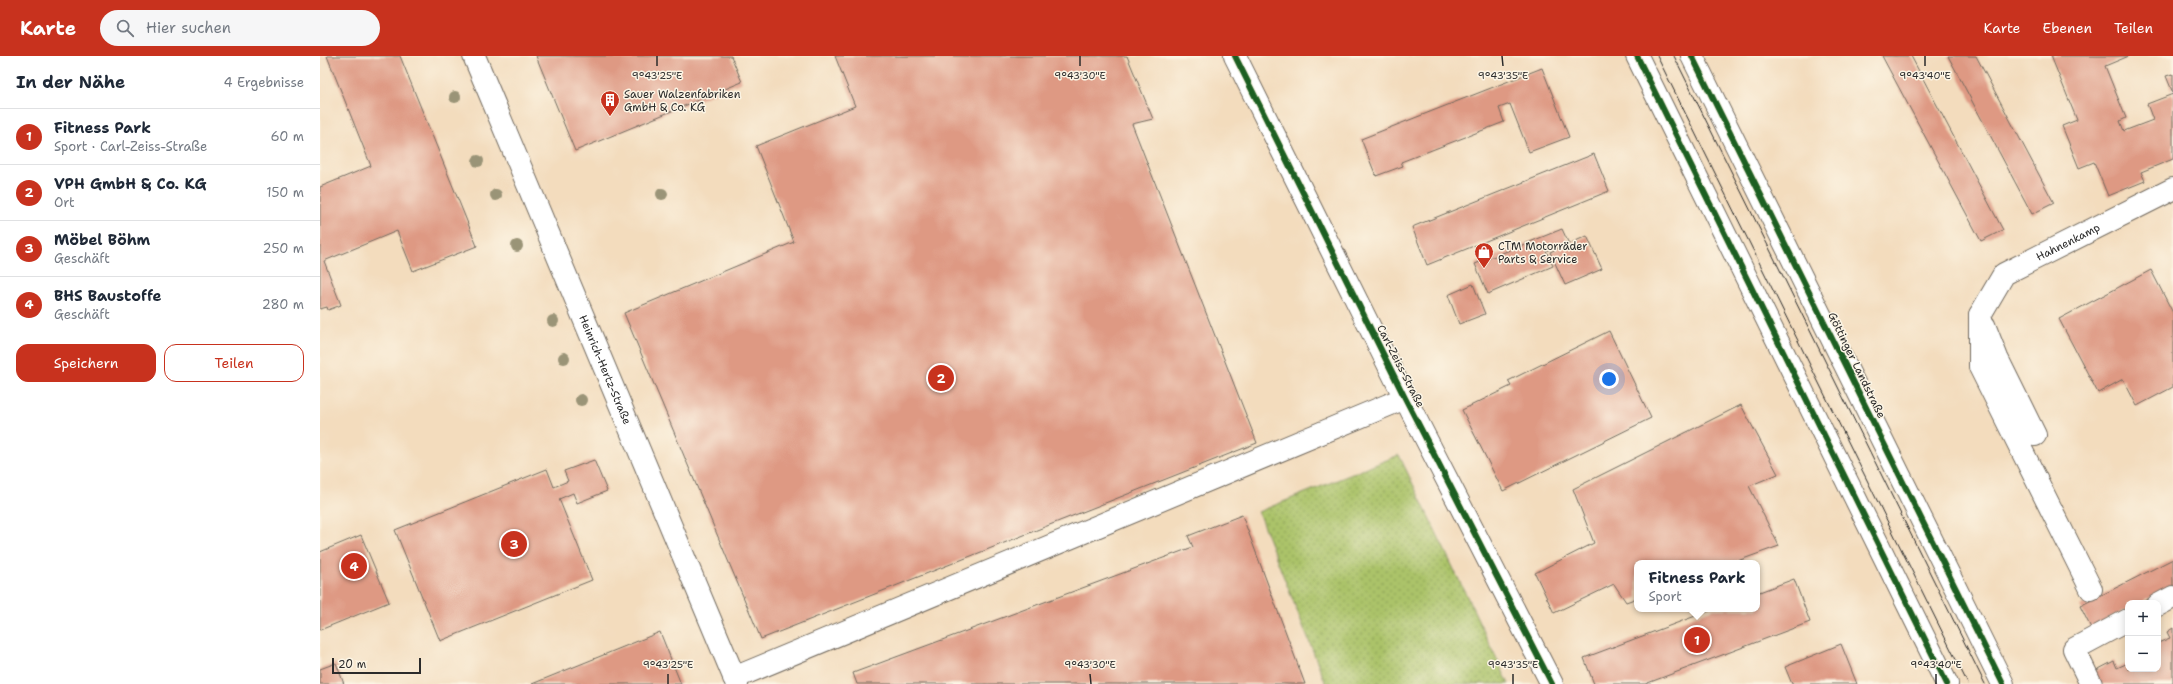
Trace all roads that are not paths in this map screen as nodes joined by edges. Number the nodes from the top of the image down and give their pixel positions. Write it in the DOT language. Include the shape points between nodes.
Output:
graph roads {
  1 [pos="474,56"];
  2 [pos="1235,56"];
  3 [pos="1637,56"];
  4 [pos="1692,56"];
  5 [pos="2173,189"];
  6 [pos="1980,315"];
  7 [pos="1405,398"];
  8 [pos="2035,435"];
  9 [pos="2091,589"];
  10 [pos="2173,597"];
  11 [pos="2161,603"];
  12 [pos="2125,622"];
  13 [pos="736,681"];
  14 [pos="1552,684"];
  15 [pos="1947,684"];
  16 [pos="2002,684"];
  17 [pos="2091,684"];
  1 -- 13 [label="street, Heinrich-Hertz-Straße"];
  2 -- 7 [label="street, Carl-Zeiss-Straße"];
  3 -- 15 [label="street"];
  4 -- 16 [label="street, Göttinger Landstraße"];
  5 -- 6 [label="street, Hahnenkamp" via="2004,274"];
  6 -- 8 [label="street" via="1997,358"];
  6 -- 9 [label="street" via="1980,367"];
  7 -- 13 [label="street"];
  7 -- 14 [label="street, Carl-Zeiss-Straße"];
  10 -- 11 [label="street"];
  12 -- 17 [label="street" via="2074,649"];
}
